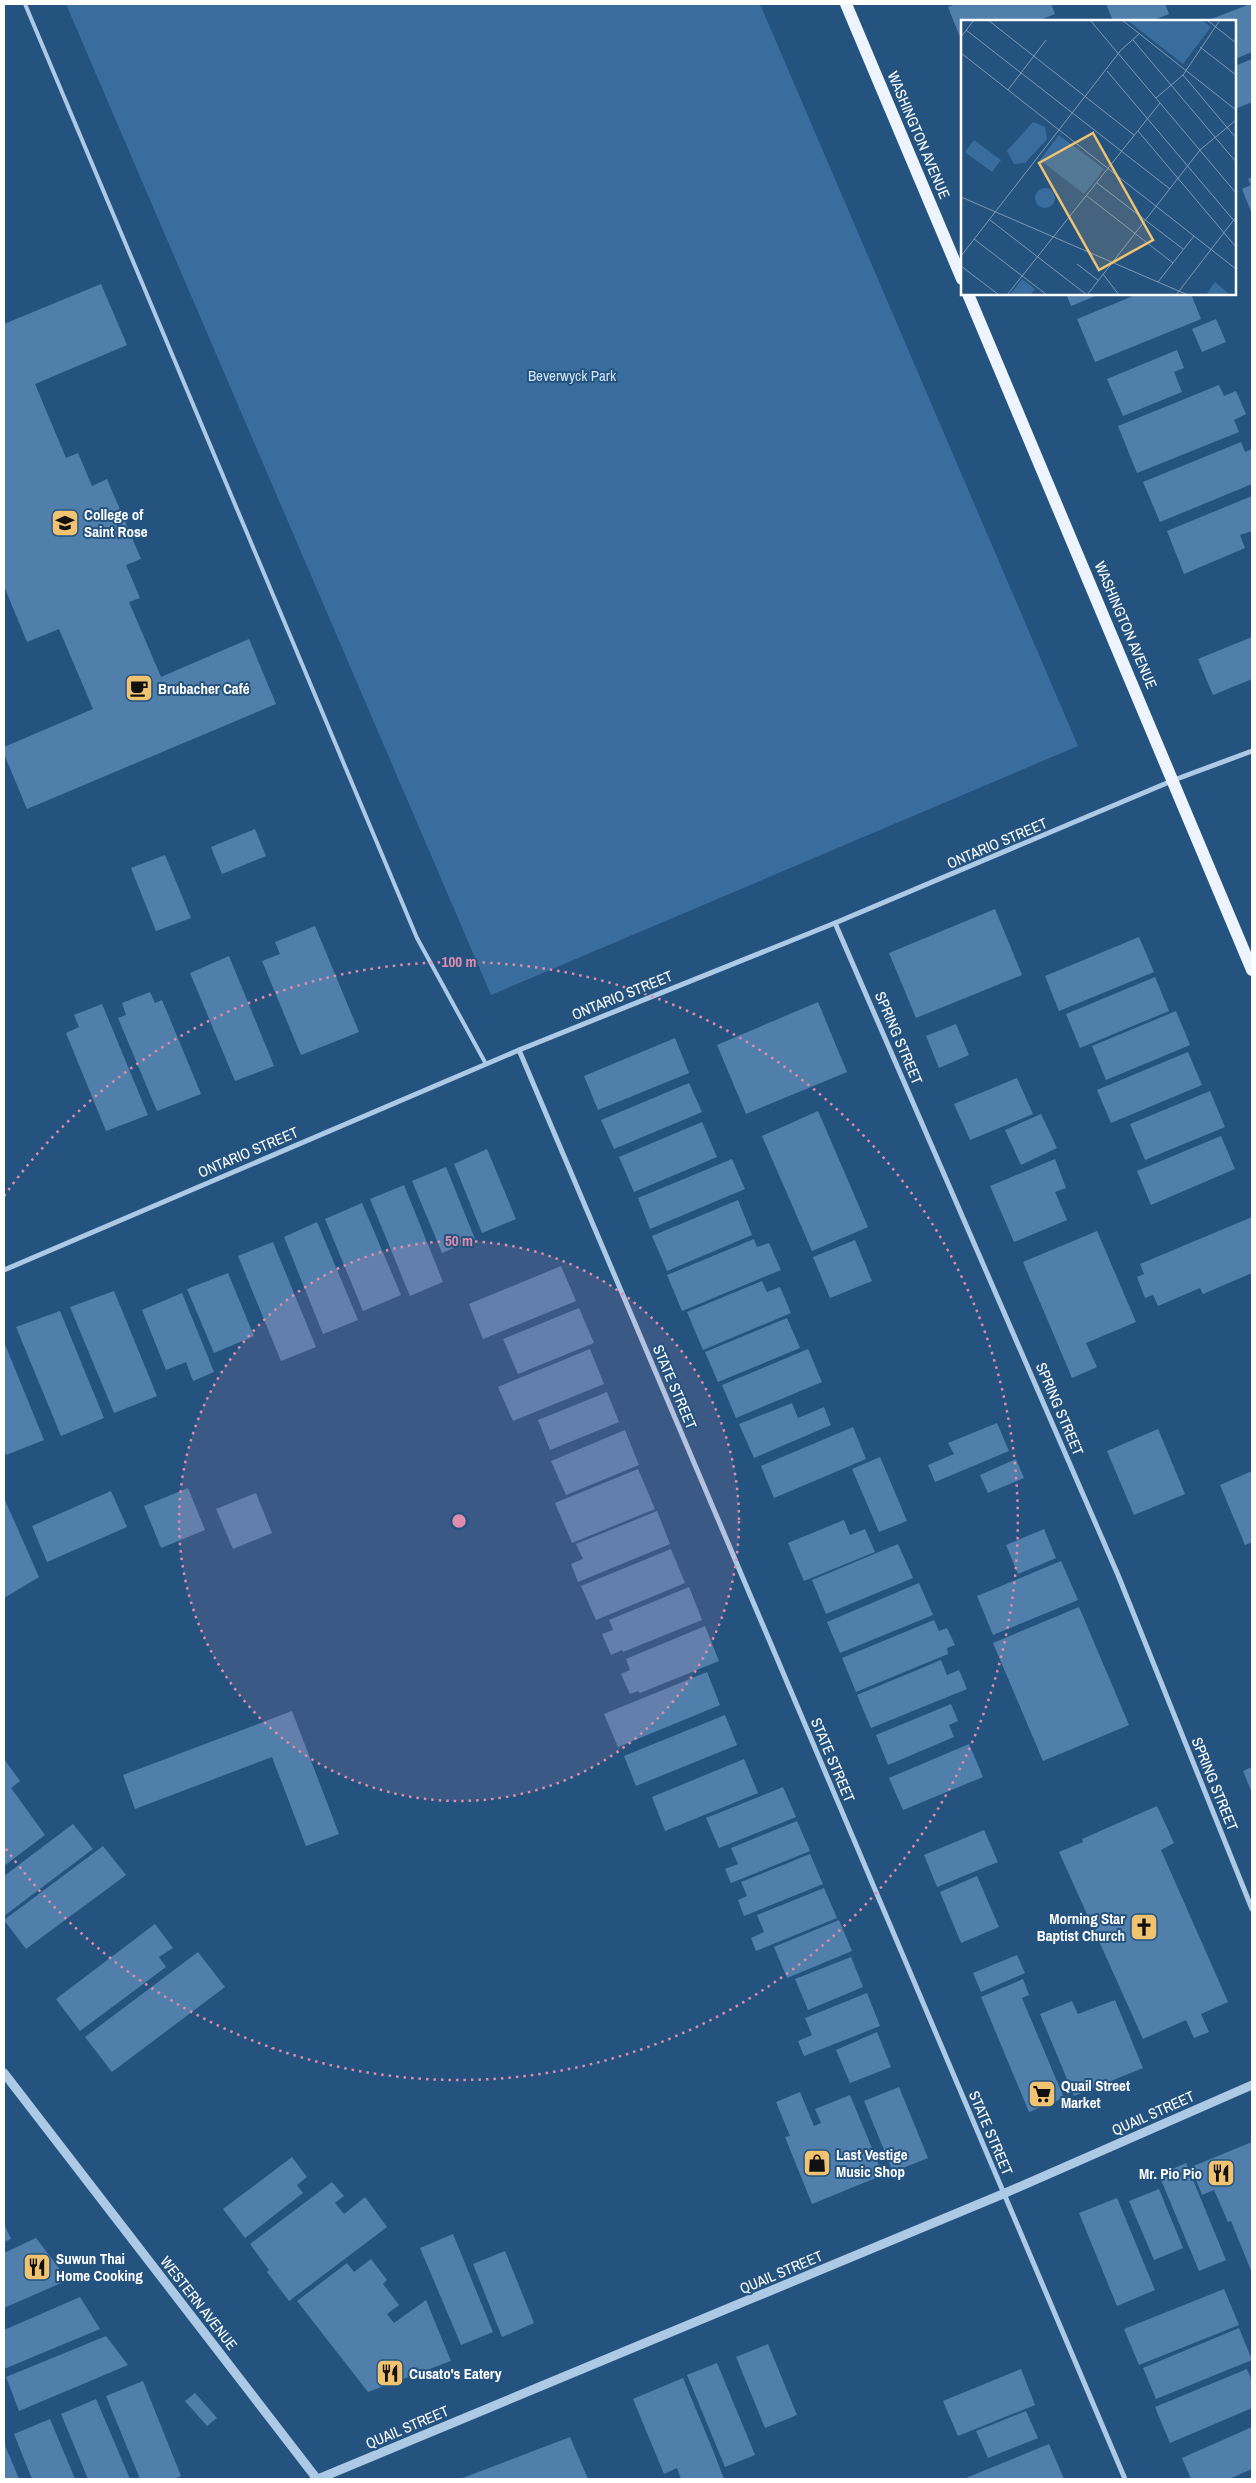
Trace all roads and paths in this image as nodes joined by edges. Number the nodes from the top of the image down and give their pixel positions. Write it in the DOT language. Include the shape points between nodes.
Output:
graph roads {
  1 [pos="25,4"];
  2 [pos="846,4"];
  3 [pos="961,277"];
  4 [pos="968,295"];
  5 [pos="1252,751"];
  6 [pos="1174,780"];
  7 [pos="835,923"];
  8 [pos="1252,970"];
  9 [pos="519,1050"];
  10 [pos="486,1064"];
  11 [pos="4,1270"];
  12 [pos="1252,1909"];
  13 [pos="4,2073"];
  14 [pos="1252,2085"];
  15 [pos="1003,2194"];
  16 [pos="318,2479"];
  17 [pos="1125,2479"];
  1 -- 10 [label="lane" via="418,938"];
  2 -- 3 [label="main road, WASHINGTON AVENUE"];
  4 -- 6 [label="main road, WASHINGTON AVENUE"];
  5 -- 6 [label="street, ONTARIO STREET"];
  6 -- 7 [label="street, ONTARIO STREET"];
  6 -- 8 [label="main road, WASHINGTON AVENUE"];
  7 -- 9 [label="street, ONTARIO STREET"];
  7 -- 12 [label="street, SPRING STREET" via="1118,1575"];
  9 -- 10 [label="street, ONTARIO STREET"];
  9 -- 15 [label="street, STATE STREET"];
  10 -- 11 [label="street, ONTARIO STREET"];
  13 -- 16 [label="street, WESTERN AVENUE"];
  14 -- 15 [label="street, QUAIL STREET"];
  15 -- 16 [label="street, QUAIL STREET"];
  15 -- 17 [label="street, STATE STREET"];
}
